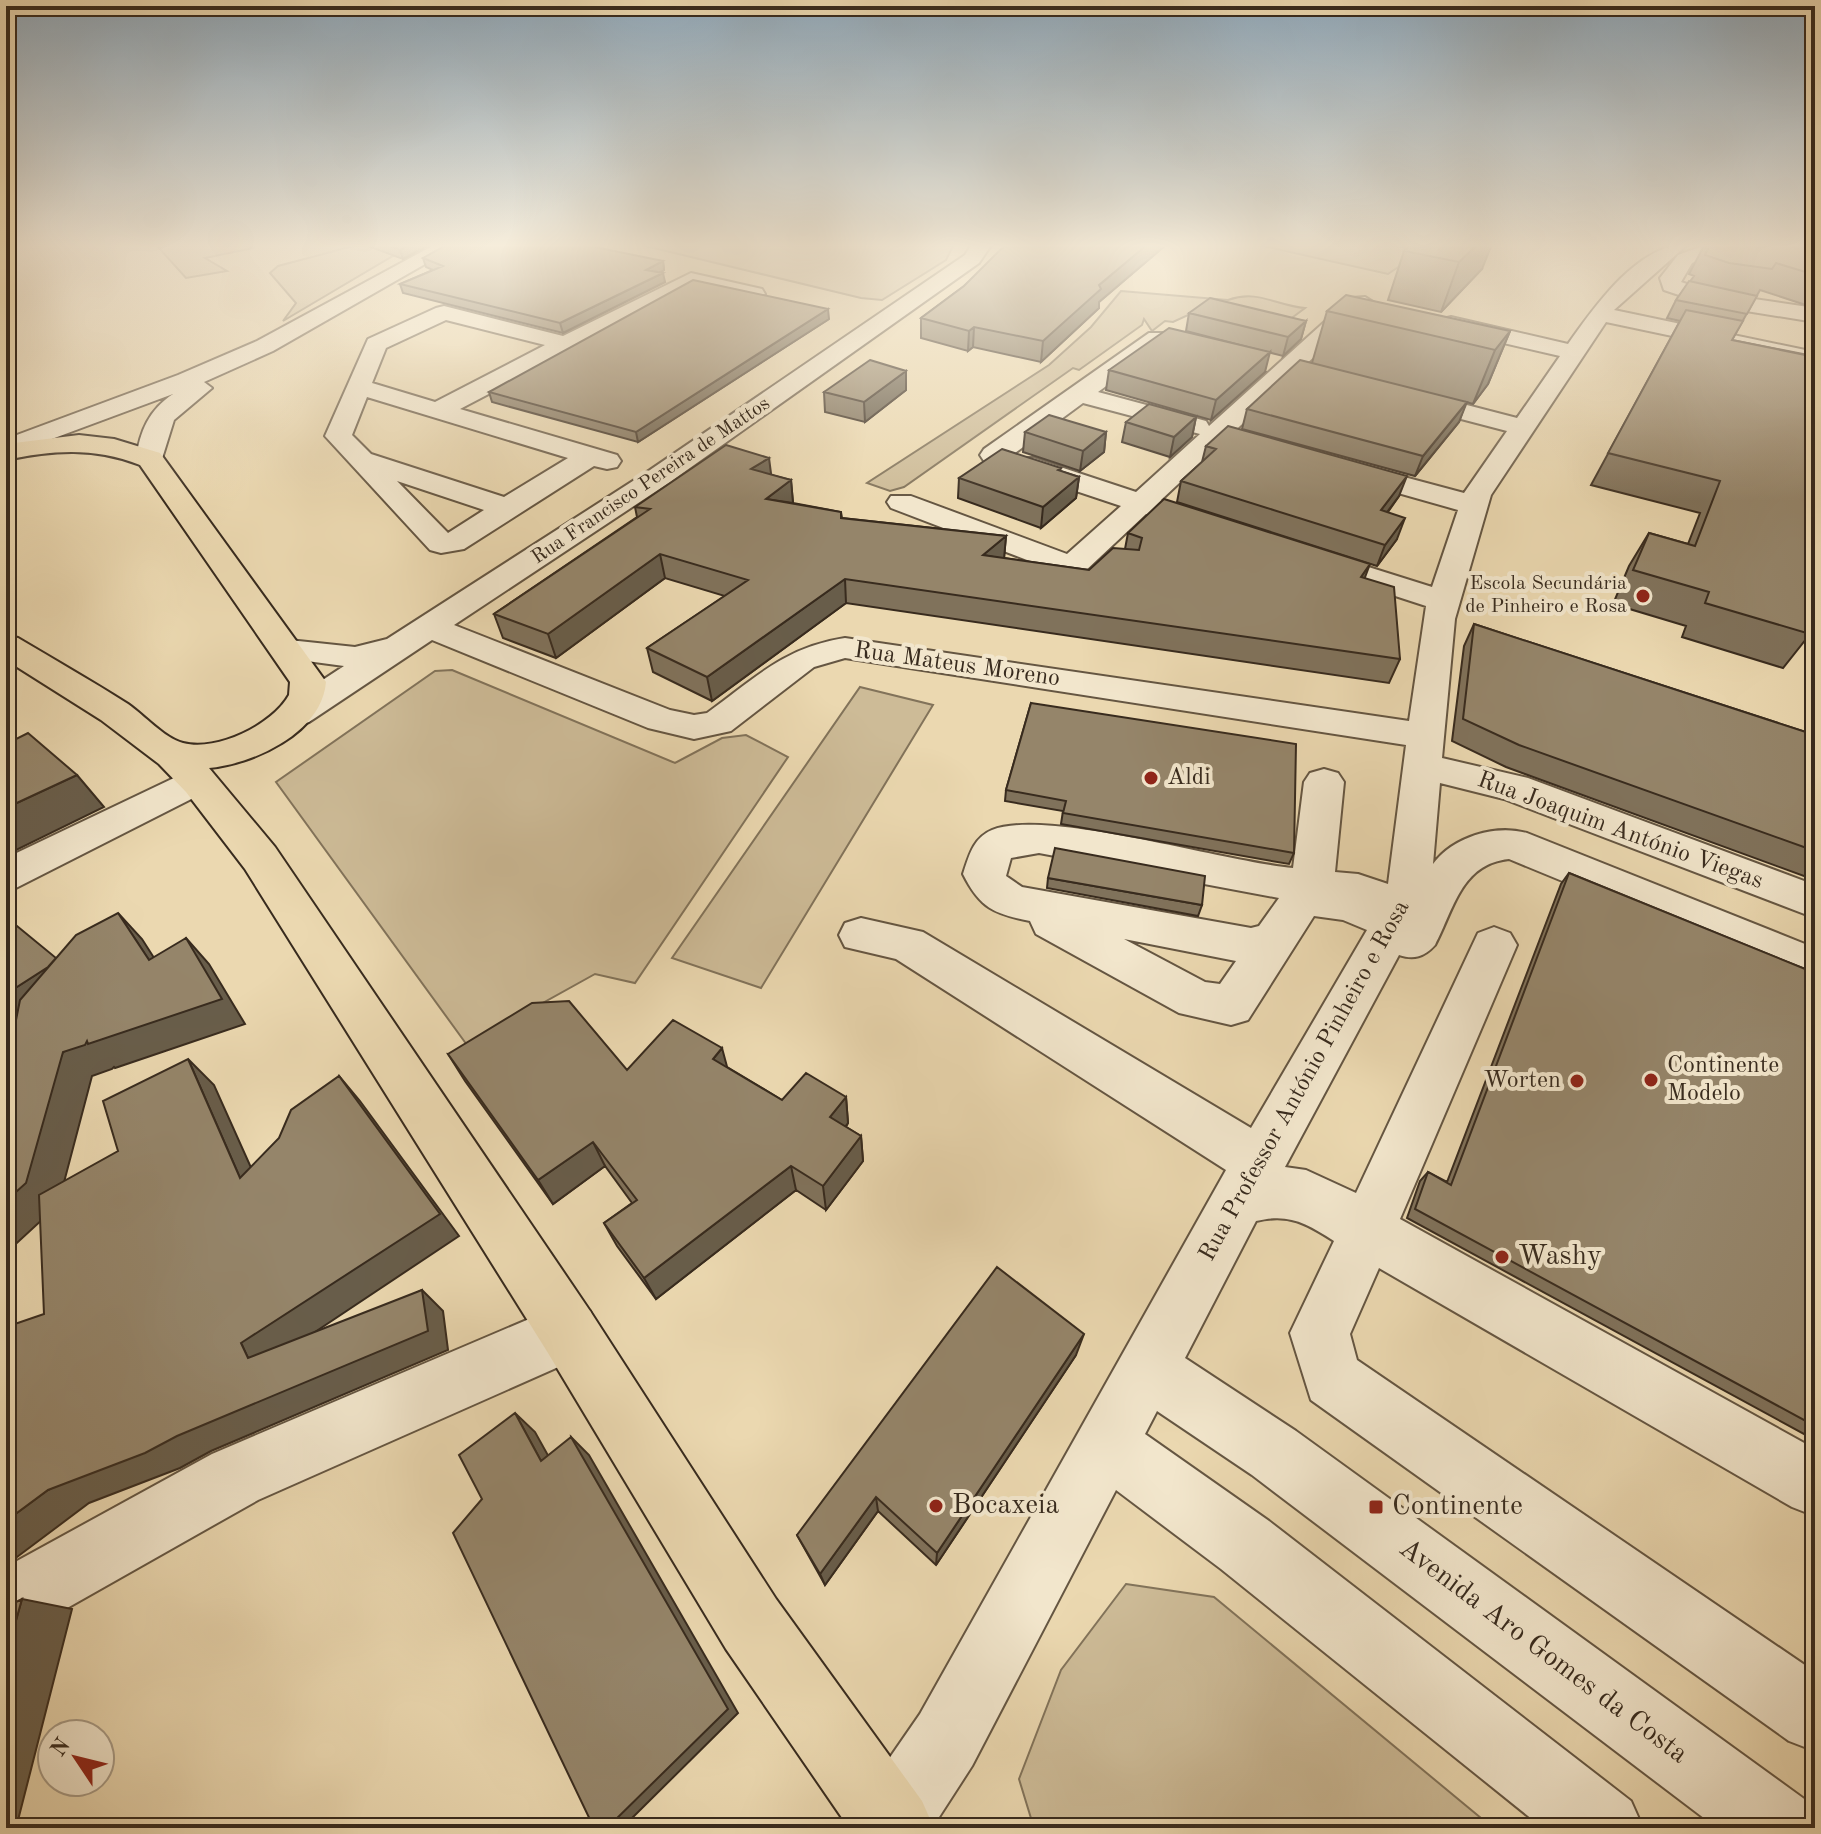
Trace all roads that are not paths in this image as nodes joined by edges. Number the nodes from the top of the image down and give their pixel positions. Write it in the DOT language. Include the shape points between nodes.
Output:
graph roads {
  1 [pos="295,330"];
  2 [pos="407,330"];
  3 [pos="475,330"];
  4 [pos="511,330"];
  5 [pos="594,330"];
  6 [pos="871,330"];
  7 [pos="1321,330"];
  8 [pos="1475,330"];
  9 [pos="1589,330"];
  10 [pos="1676,330"];
  11 [pos="1773,330"];
  12 [pos="526,333"];
  13 [pos="1168,337"];
  14 [pos="458,338"];
  15 [pos="567,344"];
  16 [pos="265,346"];
  17 [pos="1765,348"];
  18 [pos="1574,352"];
  19 [pos="487,353"];
  20 [pos="1815,359"];
  21 [pos="1274,363"];
  22 [pos="387,373"];
  23 [pos="1318,374"];
  24 [pos="421,386"];
  25 [pos="358,387"];
  26 [pos="1378,390"];
  27 [pos="1078,394"];
  28 [pos="395,399"];
  29 [pos="437,411"];
  30 [pos="1523,427"];
  31 [pos="1217,433"];
  32 [pos="1247,441"];
  33 [pos="6,450"];
  34 [pos="591,456"];
  35 [pos="150,459"];
  36 [pos="361,460"];
  37 [pos="1322,462"];
  38 [pos="660,476"];
  39 [pos="901,502"];
  40 [pos="1139,502"];
  41 [pos="1473,505"];
  42 [pos="507,508"];
  43 [pos="1183,517"];
  44 [pos="1285,550"];
  45 [pos="1446,602"];
  46 [pos="422,634"];
  47 [pos="6,645"];
  48 [pos="289,650"];
  49 [pos="290,719"];
  50 [pos="1424,751"];
  51 [pos="198,782"];
  52 [pos="1324,782"];
  53 [pos="6,877"];
  54 [pos="1307,892"];
  55 [pos="1011,901"];
  56 [pos="1815,902"];
  57 [pos="1399,915"];
  58 [pos="861,935"];
  59 [pos="1275,938"];
  60 [pos="1494,945"];
  61 [pos="1815,967"];
  62 [pos="1365,976"];
  63 [pos="1249,1181"];
  64 [pos="1367,1231"];
  65 [pos="569,1332"];
  66 [pos="1147,1368"];
  67 [pos="1106,1444"];
  68 [pos="1815,1484"];
  69 [pos="6,1605"];
  70 [pos="1815,1715"];
  71 [pos="893,1825"];
  72 [pos="1604,1828"];
  73 [pos="1780,1828"];
  1 -- 16 [label="street"];
  2 -- 25 [label="street" via="376,344"];
  3 -- 14 [label="street"];
  4 -- 12 [label="street"];
  5 -- 15 [label="street"];
  6 -- 38 [label="street, Rua Francisco Pereira de Mattos"];
  7 -- 21 [label="street"];
  8 -- 18 [label="street"];
  9 -- 18 [label="street, Rua Professor António Pinheiro e Rosa"];
  10 -- 17 [label="street"];
  11 -- 17 [label="street"];
  12 -- 15 [label="street"];
  12 -- 19 [label="street"];
  13 -- 27 [label="street"];
  15 -- 29 [label="street"];
  16 -- 33 [label="street"];
  16 -- 35 [label="street" via="162,415 153,428"];
  17 -- 20 [label="street"];
  18 -- 30 [label="street, Rua Professor António Pinheiro e Rosa"];
  21 -- 23 [label="street"];
  21 -- 31 [label="street"];
  22 -- 25 [label="street"];
  24 -- 28 [label="street"];
  25 -- 28 [label="street"];
  25 -- 36 [label="street" via="338,436"];
  26 -- 30 [label="street"];
  27 -- 31 [label="street"];
  27 -- 40 [label="street" via="994,455"];
  28 -- 29 [label="street"];
  29 -- 34 [label="street"];
  30 -- 41 [label="street, Rua Professor António Pinheiro e Rosa"];
  31 -- 32 [label="street"];
  31 -- 40 [label="street"];
  33 -- 35 [label="main road" via="97,441"];
  34 -- 38 [label="street"];
  34 -- 42 [label="street"];
  35 -- 48 [label="main road"];
  36 -- 42 [label="street"];
  36 -- 42 [label="street" via="441,544 453,543"];
  37 -- 41 [label="street"];
  38 -- 46 [label="street, Rua Francisco Pereira de Mattos"];
  39 -- 40 [label="street" via="1072,566"];
  40 -- 43 [label="street"];
  41 -- 45 [label="street, Rua Professor António Pinheiro e Rosa"];
  44 -- 45 [label="street"];
  45 -- 50 [label="street, Rua Professor António Pinheiro e Rosa" via="1438,619"];
  46 -- 48 [label="street" via="355,657"];
  46 -- 49 [label="street, Rua Francisco Pereira de Mattos"];
  46 -- 50 [label="street, Rua Mateus Moreno" via="661,720 694,727 730,716 802,660 845,648"];
  47 -- 51 [label="main road" via="114,712"];
  48 -- 49 [label="main road" via="310,690"];
  49 -- 51 [label="main road" via="239,772"];
  49 -- 51 [label="main road" via="235,750 198,757"];
  50 -- 56 [label="street, Rua Joaquim António Viegas"];
  50 -- 57 [label="street, Rua Professor António Pinheiro e Rosa" via="1408,898"];
  51 -- 53 [label="street"];
  51 -- 65 [label="main road" via="260,858"];
  52 -- 54 [label="street"];
  54 -- 55 [label="street" via="1039,838 1006,841 993,849 984,874 991,887"];
  54 -- 57 [label="street"];
  54 -- 59 [label="street"];
  55 -- 59 [label="street" via="1251,946"];
  55 -- 59 [label="street" via="1196,999 1231,1006"];
  57 -- 62 [label="street, Rua Professor António Pinheiro e Rosa"];
  58 -- 63 [label="street" via="907,944"];
  60 -- 64 [label="street"];
  61 -- 62 [label="street" via="1512,844 1471,851 1450,869 1419,933"];
  62 -- 63 [label="street, Rua Professor António Pinheiro e Rosa"];
  63 -- 64 [label="street" via="1305,1194"];
  63 -- 66 [label="street, Rua Professor António Pinheiro e Rosa"];
  64 -- 68 [label="street"];
  64 -- 70 [label="street" via="1320,1333 1332,1379"];
  65 -- 69 [label="street" via="235,1477"];
  65 -- 71 [label="main road" via="751,1624"];
  66 -- 67 [label="street, Rua Professor António Pinheiro e Rosa"];
  66 -- 73 [label="street, Avenida Aro Gomes da Costa" via="1274,1453"];
  67 -- 71 [label="street, Rua Professor António Pinheiro e Rosa" via="946,1740"];
  67 -- 72 [label="street" via="1245,1545"];
}
